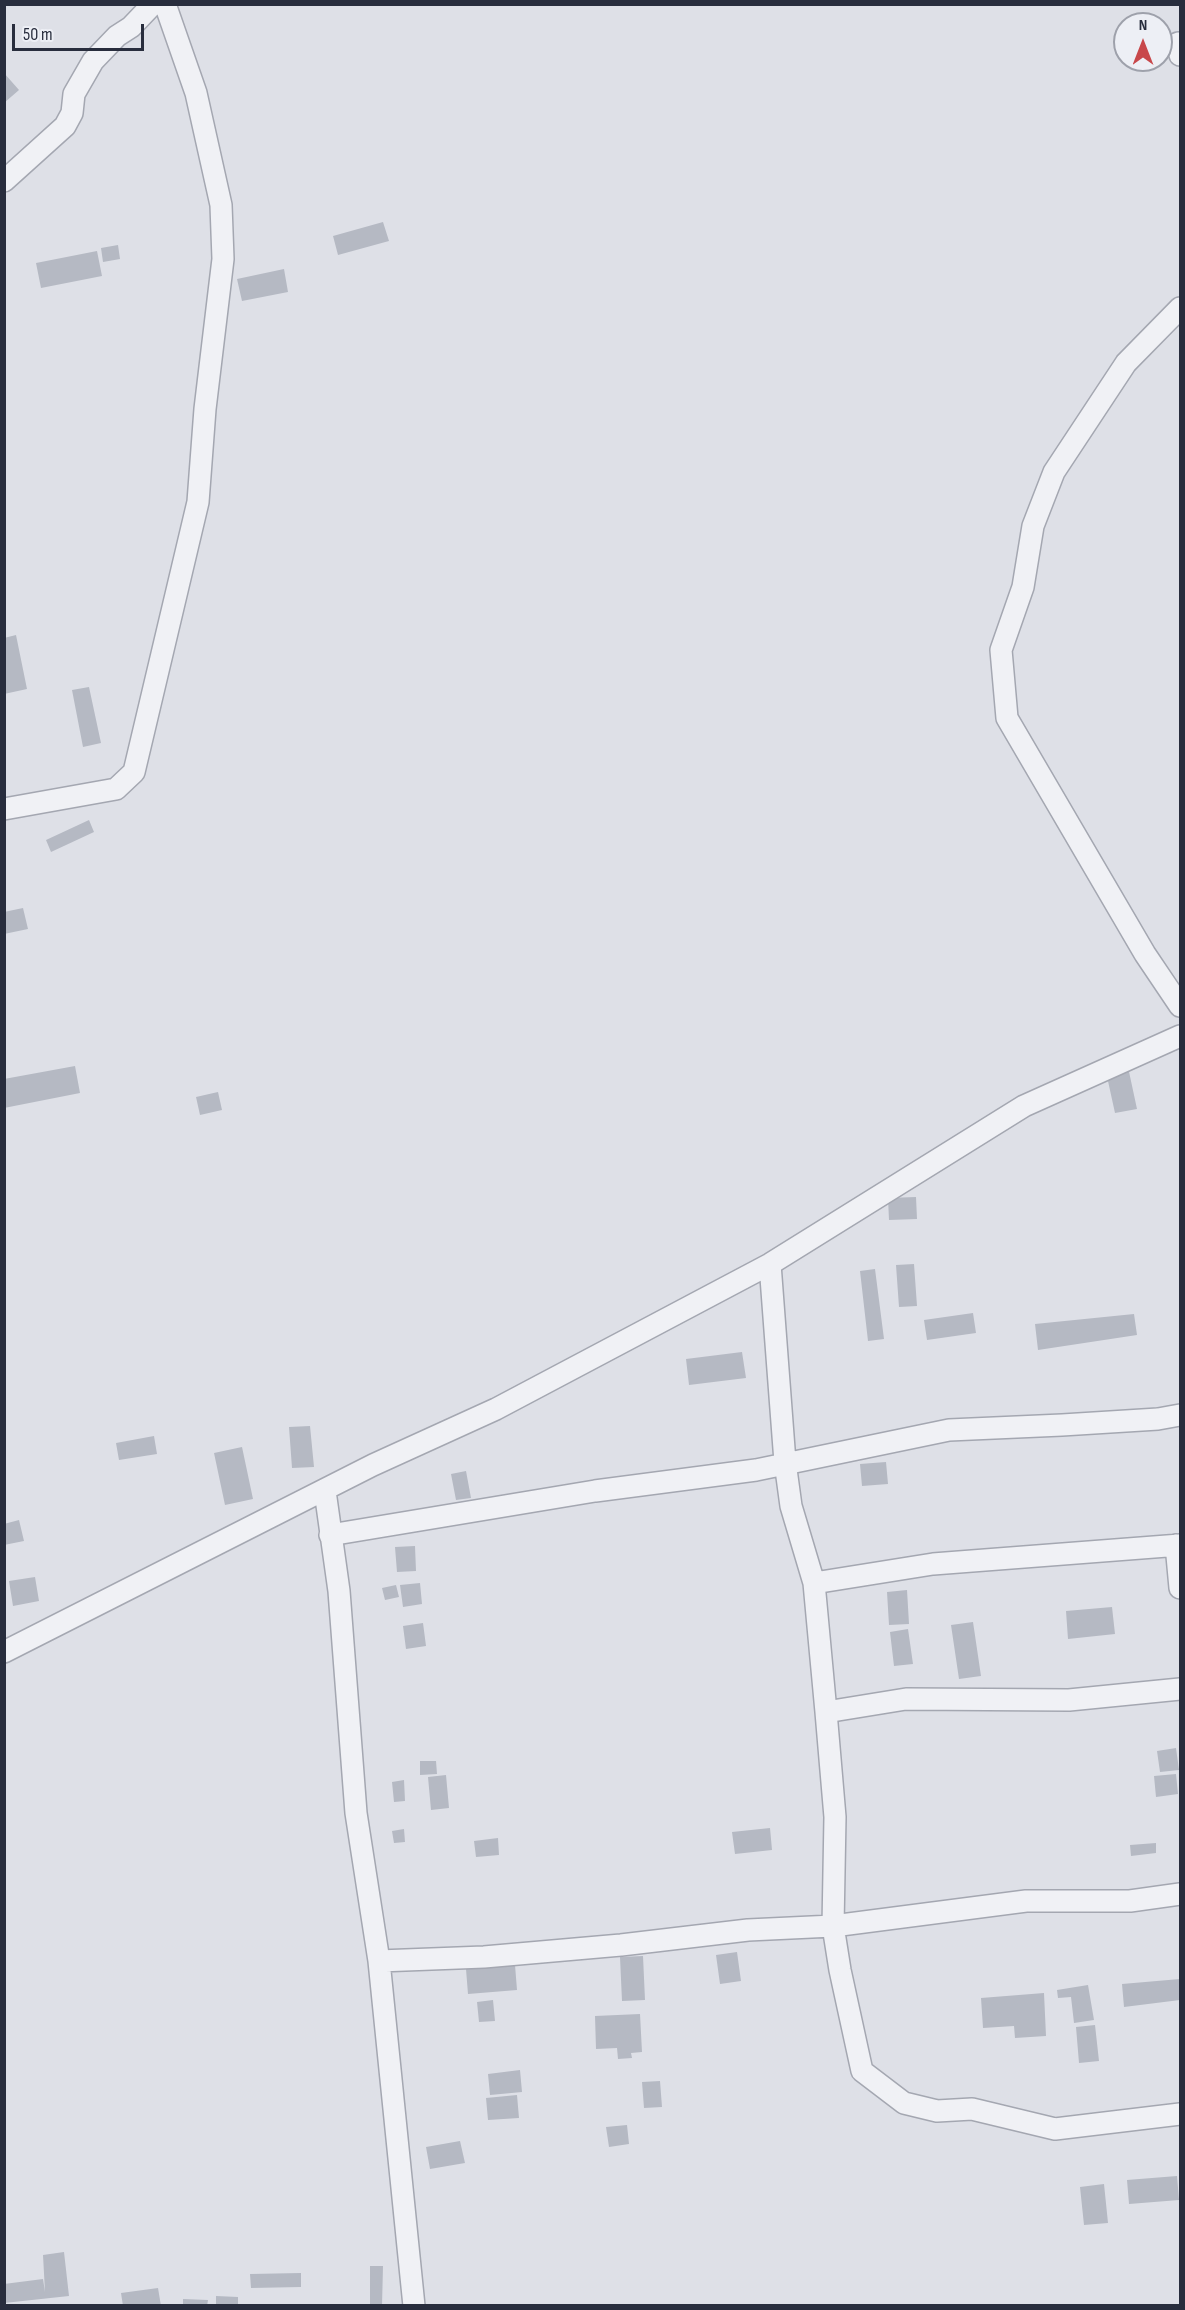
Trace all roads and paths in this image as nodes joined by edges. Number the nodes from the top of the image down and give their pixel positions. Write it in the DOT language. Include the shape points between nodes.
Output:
graph roads {
  1 [pos="153,4"];
  2 [pos="165,4"];
  3 [pos="4,181"];
  4 [pos="1180,308"];
  5 [pos="4,809"];
  6 [pos="1180,1006"];
  7 [pos="1180,1036"];
  8 [pos="770,1264"];
  9 [pos="1180,1415"];
  10 [pos="785,1462"];
  11 [pos="325,1491"];
  12 [pos="330,1535"];
  13 [pos="1178,1545"];
  14 [pos="814,1584"];
  15 [pos="1180,1588"];
  16 [pos="4,1652"];
  17 [pos="1180,1689"];
  18 [pos="826,1712"];
  19 [pos="1180,1894"];
  20 [pos="833,1926"];
  21 [pos="379,1961"];
  22 [pos="1180,2114"];
  23 [pos="414,2306"];
  1 -- 3 [label="street" via="93,61 74,93 72,113 65,126"];
  2 -- 5 [label="street" via="196,93 221,205 223,259 198,502 134,772 116,789"];
  4 -- 6 [label="street" via="1126,363 1054,472 1033,526 1023,587 1001,650 1007,718 1145,954"];
  7 -- 8 [label="street" via="1024,1106"];
  8 -- 10 [label="street"];
  8 -- 11 [label="street" via="496,1408"];
  9 -- 10 [label="street" via="949,1430"];
  10 -- 12 [label="street" via="756,1470 595,1491"];
  10 -- 14 [label="street" via="791,1506"];
  11 -- 12 [label="street"];
  11 -- 16 [label="street"];
  12 -- 21 [label="street" via="339,1591 356,1813"];
  13 -- 14 [label="street" via="933,1564"];
  13 -- 15 [label="street"];
  14 -- 18 [label="street"];
  17 -- 18 [label="street" via="1069,1700 906,1699"];
  18 -- 20 [label="street" via="835,1817"];
  19 -- 20 [label="street" via="1130,1901 1026,1901"];
  20 -- 21 [label="street" via="748,1930 484,1956"];
  20 -- 22 [label="street" via="862,2071 904,2103 937,2111 972,2109 1055,2129"];
  21 -- 23 [label="street"];
}
